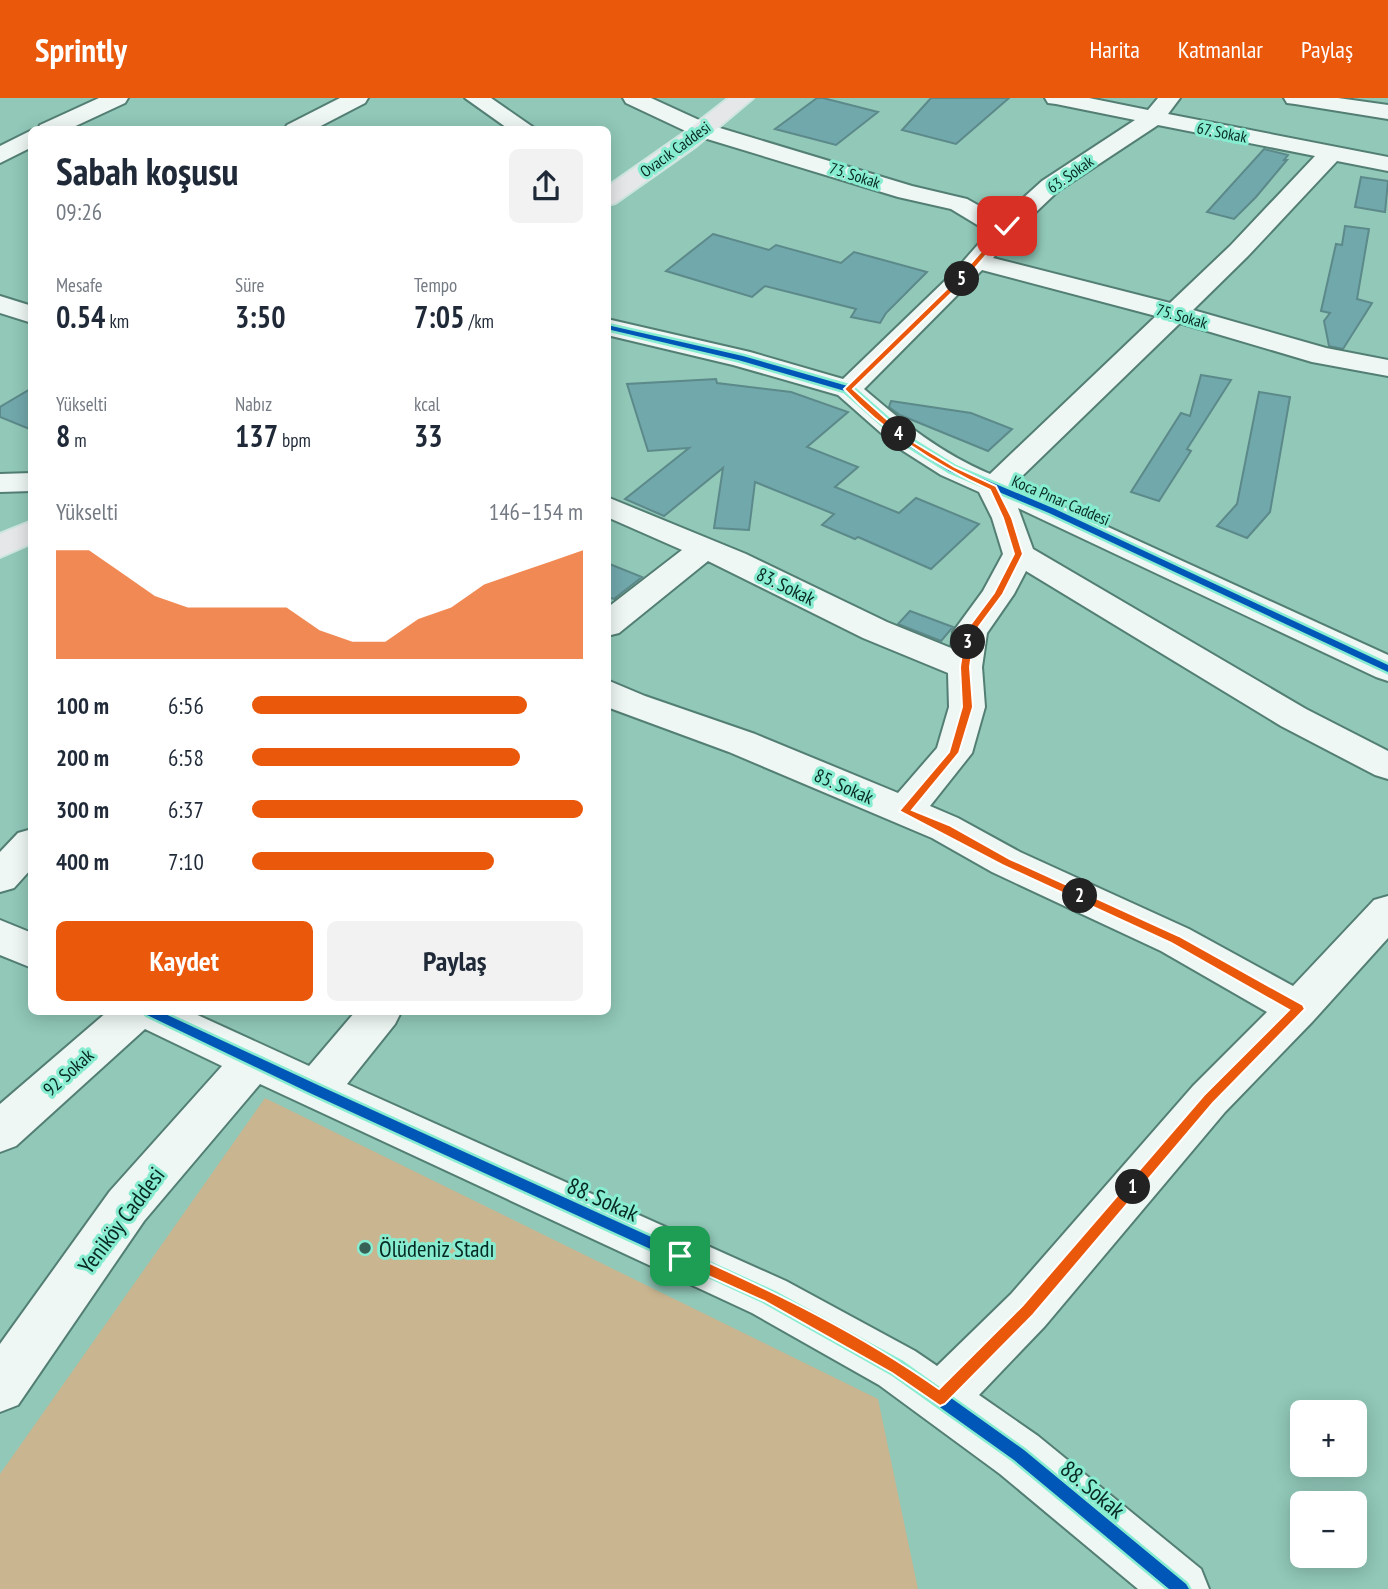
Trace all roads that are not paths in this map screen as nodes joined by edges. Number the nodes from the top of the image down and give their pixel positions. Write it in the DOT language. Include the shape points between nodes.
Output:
graph roads {
  1 [pos="117,98"];
  2 [pos="357,98"];
  3 [pos="476,98"];
  4 [pos="634,98"];
  5 [pos="742,98"];
  6 [pos="1056,98"];
  7 [pos="1169,98"];
  8 [pos="1295,98"];
  9 [pos="1388,112"];
  10 [pos="1152,119"];
  11 [pos="57,126"];
  12 [pos="303,126"];
  13 [pos="520,126"];
  14 [pos="702,130"];
  15 [pos="0,133"];
  16 [pos="28,140"];
  17 [pos="28,141"];
  18 [pos="1331,153"];
  19 [pos="0,156"];
  20 [pos="1387,162"];
  21 [pos="611,190"];
  22 [pos="1004,230"];
  23 [pos="977,261"];
  24 [pos="0,304"];
  25 [pos="1172,312"];
  26 [pos="28,314"];
  27 [pos="611,328"];
  28 [pos="1388,368"];
  29 [pos="848,389"];
  30 [pos="28,482"];
  31 [pos="0,483"];
  32 [pos="993,488"];
  33 [pos="611,508"];
  34 [pos="28,532"];
  35 [pos="0,547"];
  36 [pos="704,548"];
  37 [pos="1018,554"];
  38 [pos="611,622"];
  39 [pos="965,667"];
  40 [pos="1388,668"];
  41 [pos="611,694"];
  42 [pos="1388,766"];
  43 [pos="904,811"];
  44 [pos="28,847"];
  45 [pos="0,877"];
  46 [pos="1388,911"];
  47 [pos="0,936"];
  48 [pos="28,950"];
  49 [pos="1298,1009"];
  50 [pos="132,1015"];
  51 [pos="157,1015"];
  52 [pos="378,1015"];
  53 [pos="253,1061"];
  54 [pos="316,1090"];
  55 [pos="0,1132"];
  56 [pos="0,1387"];
  57 [pos="940,1398"];
  58 [pos="1181,1589"];
  1 -- 11 [label="street"];
  2 -- 12 [label="street"];
  3 -- 13 [label="street"];
  4 -- 14 [label="street, 73. Sokak"];
  5 -- 14 [label="main road, Ovacık Caddesi"];
  6 -- 10 [label="street, 67. Sokak"];
  7 -- 10 [label="street, 63. Sokak"];
  8 -- 9 [label="street"];
  10 -- 18 [label="street, 67. Sokak"];
  10 -- 22 [label="street, 63. Sokak" via="1050,186"];
  14 -- 21 [label="main road, Ovacık Caddesi"];
  14 -- 22 [label="street, 73. Sokak" via="959,204"];
  15 -- 16 [label="street"];
  17 -- 19 [label="street"];
  18 -- 20 [label="street, 67. Sokak"];
  18 -- 25 [label="street" via="1239,251"];
  22 -- 23 [label="street, 63. Sokak"];
  23 -- 25 [label="street, 75. Sokak"];
  23 -- 29 [label="street, 63. Sokak"];
  24 -- 26 [label="street"];
  25 -- 28 [label="street, 75. Sokak" via="1321,356"];
  25 -- 32 [label="street"];
  27 -- 29 [label="street, Koca Pınar Caddesi"];
  29 -- 32 [label="street, Koca Pınar Caddesi" via="907,442"];
  30 -- 31 [label="street"];
  32 -- 37 [label="street"];
  32 -- 40 [label="street, Koca Pınar Caddesi" via="1052,511"];
  33 -- 36 [label="street, 83. Sokak"];
  34 -- 35 [label="main road"];
  36 -- 38 [label="street"];
  36 -- 39 [label="street, 83. Sokak" via="875,630"];
  37 -- 39 [label="street" via="998,594 970,632"];
  37 -- 42 [label="street" via="1228,680"];
  39 -- 43 [label="street" via="967,707 954,753"];
  41 -- 43 [label="street, 85. Sokak"];
  43 -- 49 [label="street, 85. Sokak" via="1175,940"];
  44 -- 45 [label="street"];
  46 -- 49 [label="street"];
  47 -- 48 [label="street"];
  49 -- 57 [label="street" via="1209,1099 1028,1310"];
  50 -- 55 [label="street, 92 Sokak"];
  51 -- 53 [label="street, 88. Sokak"];
  52 -- 54 [label="street"];
  53 -- 54 [label="street, 88. Sokak"];
  53 -- 56 [label="street, Yeniköy Caddesi" via="127,1206"];
  54 -- 57 [label="street, 88. Sokak" via="769,1297 897,1368"];
  57 -- 58 [label="street, 88. Sokak" via="1019,1455"];
}
